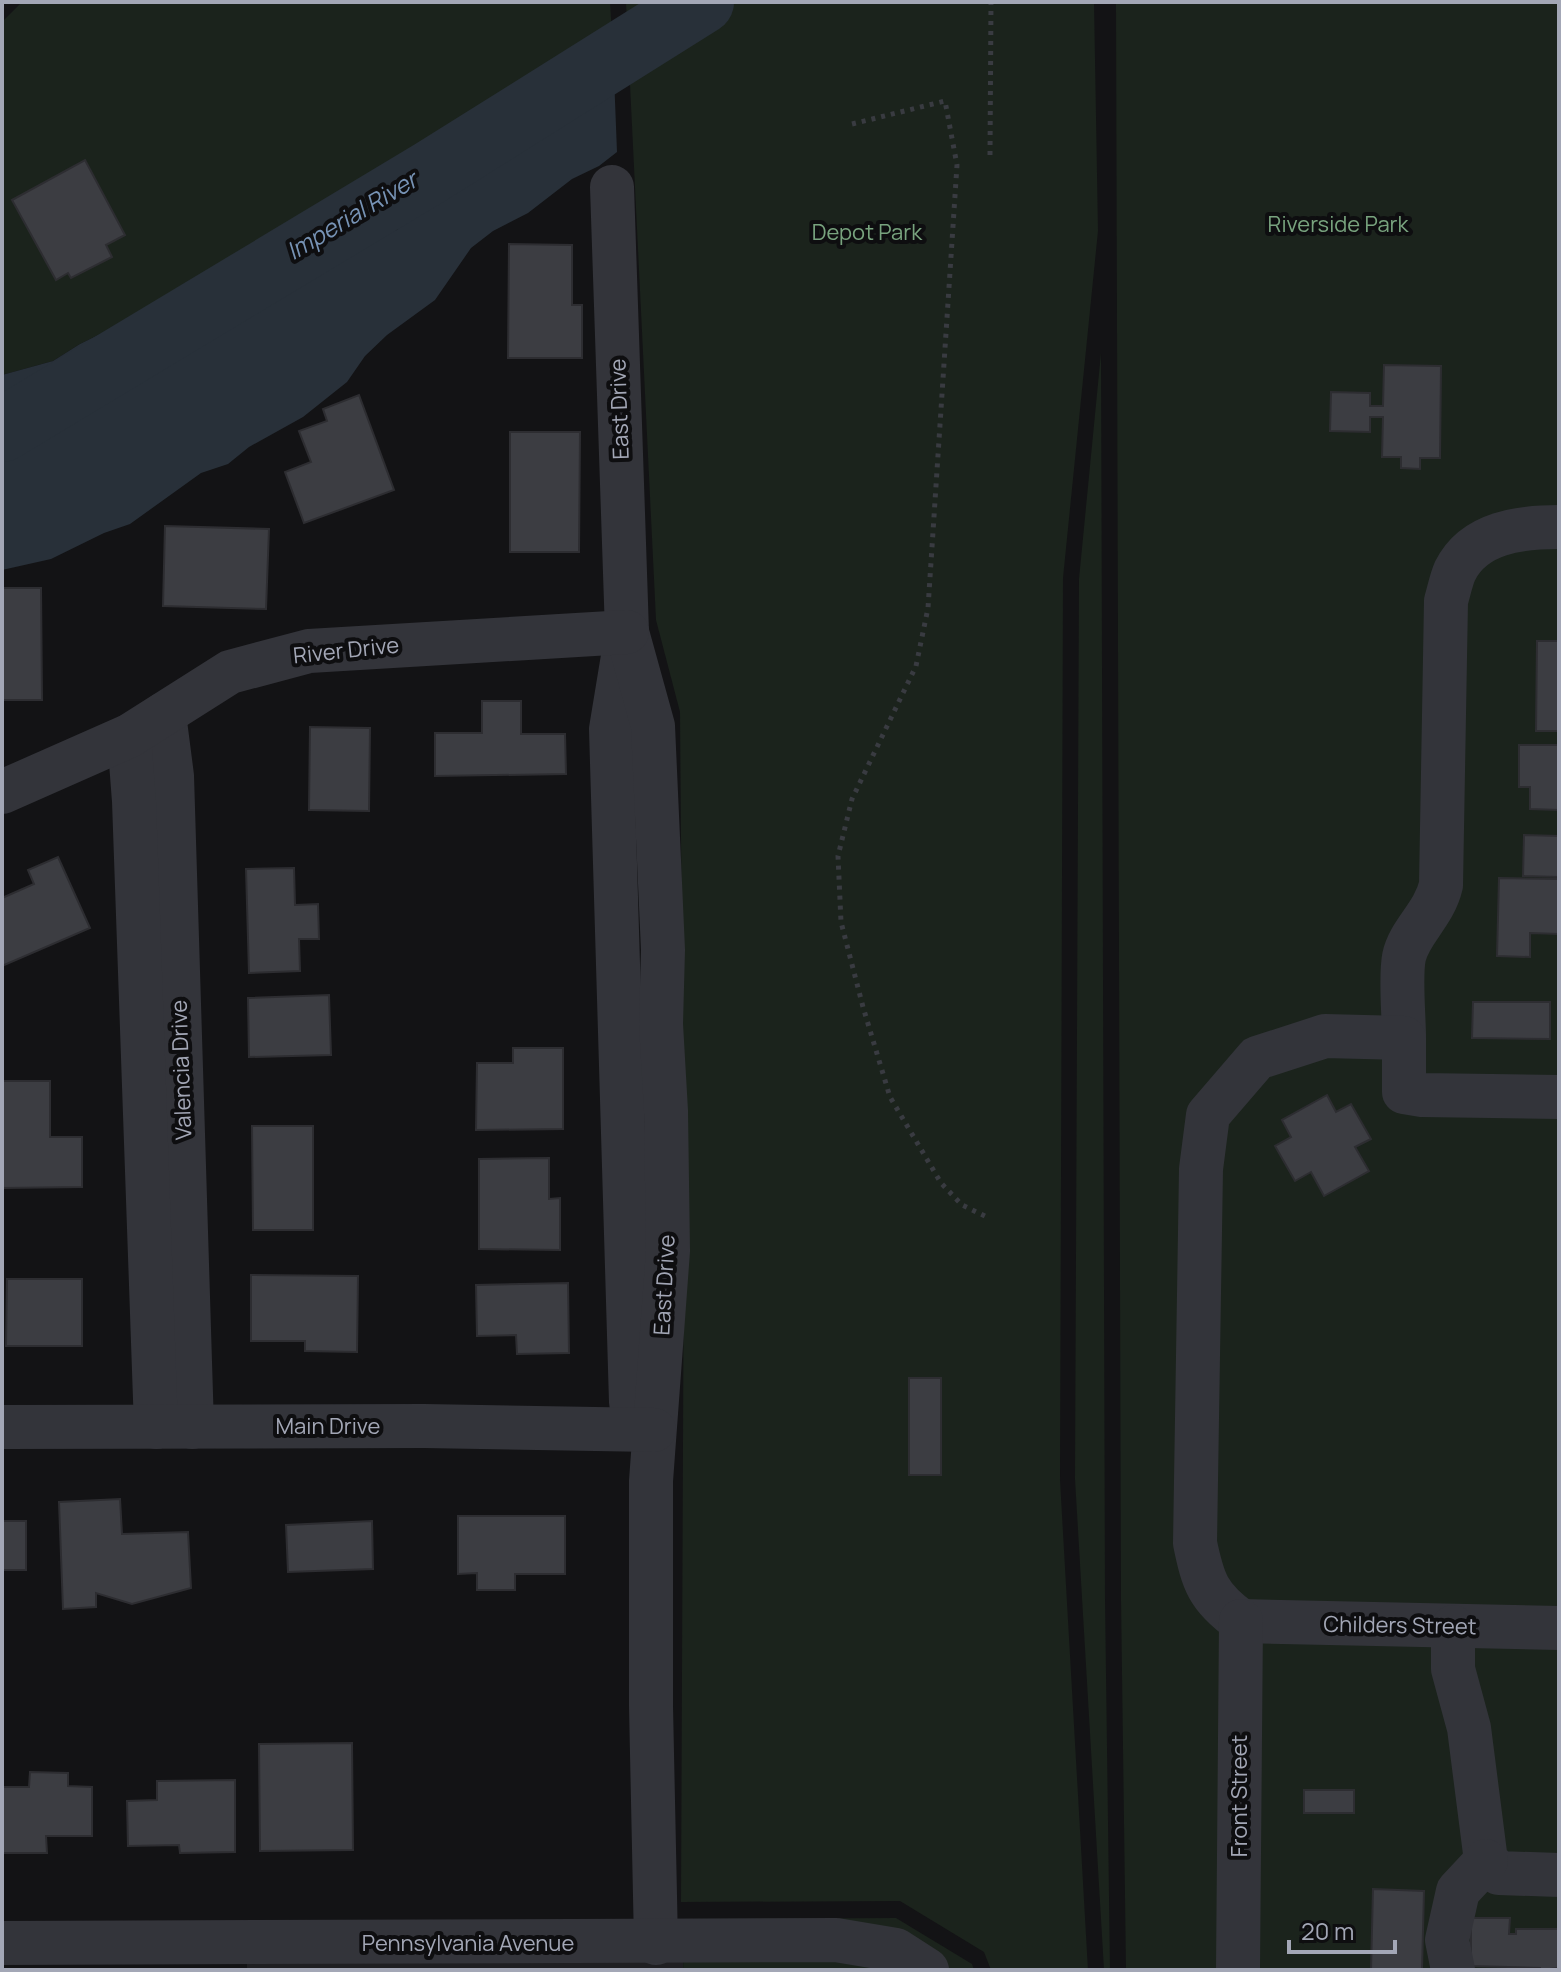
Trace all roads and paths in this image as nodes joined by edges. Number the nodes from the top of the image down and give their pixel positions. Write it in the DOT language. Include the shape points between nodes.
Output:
graph roads {
  1 [pos="991,2"];
  2 [pos="852,124"];
  3 [pos="990,155"];
  4 [pos="612,187"];
  5 [pos="1559,527"];
  6 [pos="627,632"];
  7 [pos="146,725"];
  8 [pos="2,792"];
  9 [pos="1404,1038"];
  10 [pos="1559,1097"];
  11 [pos="987,1217"];
  12 [pos="2,1427"];
  13 [pos="174,1427"];
  14 [pos="643,1430"];
  15 [pos="1241,1621"];
  16 [pos="1453,1627"];
  17 [pos="1559,1628"];
  18 [pos="1486,1861"];
  19 [pos="1559,1875"];
  20 [pos="2,1943"];
  21 [pos="656,1943"];
  22 [pos="551,1956"];
  23 [pos="927,1970"];
  24 [pos="1238,1970"];
  25 [pos="1453,1970"];
  1 -- 3 [label="path"];
  2 -- 11 [label="path" via="945,101 957,165 928,608 916,666 852,799 838,856 841,922 890,1097 941,1183 962,1205"];
  4 -- 6 [label="street, East Drive"];
  5 -- 9 [label="street" via="1499,533 1476,546 1456,569 1446,601 1441,885 1437,902 1404,957"];
  6 -- 7 [label="street, River Drive" via="309,651 230,672"];
  6 -- 14 [label="street, East Drive" via="611,729"];
  7 -- 8 [label="street, River Drive"];
  7 -- 13 [label="street, Valencia Drive" via="172,776"];
  9 -- 10 [label="street" via="1404,1092"];
  9 -- 15 [label="street" via="1325,1036 1257,1058 1208,1115 1201,1169 1195,1543 1201,1576 1212,1596"];
  12 -- 13 [label="street, Main Drive"];
  13 -- 14 [label="street, Main Drive"];
  14 -- 21 [label="street, East Drive" via="651,1481"];
  15 -- 16 [label="street, Childers Street"];
  15 -- 24 [label="street, Front Street"];
  16 -- 17 [label="street, Childers Street"];
  16 -- 18 [label="street" via="1453,1669 1469,1728"];
  18 -- 19 [label="street" via="1499,1873"];
  18 -- 25 [label="street" via="1458,1891 1447,1940"];
  20 -- 22 [label="street, Pennsylvania Avenue"];
  21 -- 22 [label="street, Pennsylvania Avenue"];
  21 -- 23 [label="street, Pennsylvania Avenue" via="836,1940 896,1950"];
}
